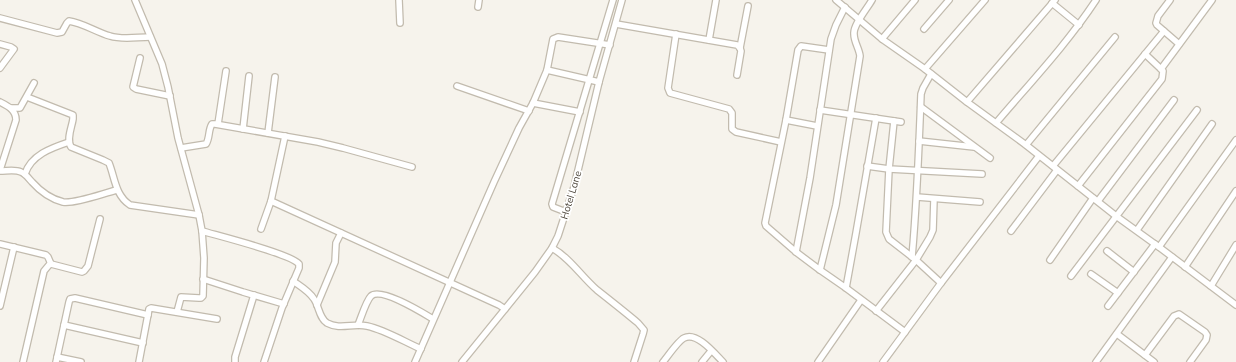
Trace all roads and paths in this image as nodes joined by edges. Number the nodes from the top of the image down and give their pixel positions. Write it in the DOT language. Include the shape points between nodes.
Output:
graph roads {
  1 [pos="135,0"];
  2 [pos="399,0"];
  3 [pos="479,0"];
  4 [pos="613,0"];
  5 [pos="622,0"];
  6 [pos="716,0"];
  7 [pos="836,0"];
  8 [pos="872,0"];
  9 [pos="915,0"];
  10 [pos="949,0"];
  11 [pos="985,0"];
  12 [pos="1096,0"];
  13 [pos="1170,0"];
  14 [pos="1212,0"];
  15 [pos="1053,2"];
  16 [pos="748,6"];
  17 [pos="478,7"];
  18 [pos="845,7"];
  19 [pos="0,18"];
  20 [pos="859,20"];
  21 [pos="400,23"];
  22 [pos="616,24"];
  23 [pos="1079,25"];
  24 [pos="924,29"];
  25 [pos="1164,31"];
  26 [pos="676,34"];
  27 [pos="150,36"];
  28 [pos="1115,37"];
  29 [pos="882,39"];
  30 [pos="709,40"];
  31 [pos="0,44"];
  32 [pos="605,44"];
  33 [pos="1179,44"];
  34 [pos="740,48"];
  35 [pos="829,50"];
  36 [pos="1145,54"];
  37 [pos="140,58"];
  38 [pos="0,68"];
  39 [pos="925,69"];
  40 [pos="1161,69"];
  41 [pos="547,70"];
  42 [pos="226,71"];
  43 [pos="931,74"];
  44 [pos="737,75"];
  45 [pos="249,76"];
  46 [pos="275,76"];
  47 [pos="594,81"];
  48 [pos="34,83"];
  49 [pos="457,86"];
  50 [pos="170,96"];
  51 [pos="27,97"];
  52 [pos="1174,100"];
  53 [pos="0,102"];
  54 [pos="967,102"];
  55 [pos="534,103"];
  56 [pos="921,107"];
  57 [pos="11,108"];
  58 [pos="820,110"];
  59 [pos="1197,110"];
  60 [pos="529,111"];
  61 [pos="580,112"];
  62 [pos="851,114"];
  63 [pos="876,118"];
  64 [pos="786,120"];
  65 [pos="894,121"];
  66 [pos="901,122"];
  67 [pos="996,123"];
  68 [pos="218,124"];
  69 [pos="1212,124"];
  70 [pos="817,126"];
  71 [pos="242,129"];
  72 [pos="268,133"];
  73 [pos="285,136"];
  74 [pos="1236,140"];
  75 [pos="919,141"];
  76 [pos="69,142"];
  77 [pos="781,142"];
  78 [pos="1026,145"];
  79 [pos="976,147"];
  80 [pos="181,148"];
  81 [pos="1039,156"];
  82 [pos="990,158"];
  83 [pos="867,166"];
  84 [pos="412,167"];
  85 [pos="1055,168"];
  86 [pos="889,169"];
  87 [pos="0,170"];
  88 [pos="917,171"];
  89 [pos="25,174"];
  90 [pos="982,174"];
  91 [pos="1078,186"];
  92 [pos="117,190"];
  93 [pos="1236,191"];
  94 [pos="917,197"];
  95 [pos="934,199"];
  96 [pos="1096,199"];
  97 [pos="271,200"];
  98 [pos="980,202"];
  99 [pos="561,210"];
  100 [pos="199,215"];
  101 [pos="1116,216"];
  102 [pos="100,220"];
  103 [pos="261,229"];
  104 [pos="1137,230"];
  105 [pos="1011,231"];
  106 [pos="202,232"];
  107 [pos="341,233"];
  108 [pos="0,244"];
  109 [pos="1157,245"];
  110 [pos="1236,245"];
  111 [pos="14,247"];
  112 [pos="552,248"];
  113 [pos="1107,251"];
  114 [pos="796,252"];
  115 [pos="1172,257"];
  116 [pos="914,258"];
  117 [pos="1050,260"];
  118 [pos="51,264"];
  119 [pos="1185,267"];
  120 [pos="820,270"];
  121 [pos="1134,272"];
  122 [pos="1091,274"];
  123 [pos="1071,276"];
  124 [pos="203,279"];
  125 [pos="293,281"];
  126 [pos="450,282"];
  127 [pos="942,283"];
  128 [pos="1211,286"];
  129 [pos="846,288"];
  130 [pos="1118,293"];
  131 [pos="254,295"];
  132 [pos="1236,295"];
  133 [pos="861,300"];
  134 [pos="1234,303"];
  135 [pos="284,304"];
  136 [pos="317,305"];
  137 [pos="0,306"];
  138 [pos="1108,306"];
  139 [pos="502,307"];
  140 [pos="876,311"];
  141 [pos="177,312"];
  142 [pos="148,315"];
  143 [pos="217,319"];
  144 [pos="433,320"];
  145 [pos="64,325"];
  146 [pos="358,325"];
  147 [pos="905,332"];
  148 [pos="1117,334"];
  149 [pos="143,343"];
  150 [pos="421,349"];
  151 [pos="711,351"];
  152 [pos="1145,355"];
  153 [pos="57,359"];
  154 [pos="23,362"];
  155 [pos="81,362"];
  156 [pos="139,362"];
  157 [pos="235,362"];
  158 [pos="264,362"];
  159 [pos="415,362"];
  160 [pos="462,362"];
  161 [pos="634,362"];
  162 [pos="663,362"];
  163 [pos="702,362"];
  164 [pos="723,362"];
  165 [pos="818,362"];
  166 [pos="883,362"];
  167 [pos="1096,362"];
  168 [pos="1154,362"];
  169 [pos="1190,362"];
  1 -- 27 [label="street"];
  2 -- 21 [label="street"];
  3 -- 17 [label="street"];
  4 -- 32 [label="street"];
  5 -- 22 [label="street, Hotel Lane"];
  6 -- 30 [label="street"];
  7 -- 18 [label="street"];
  8 -- 20 [label="street"];
  9 -- 29 [label="street"];
  10 -- 24 [label="street"];
  11 -- 39 [label="street"];
  12 -- 23 [label="street"];
  13 -- 25 [label="street" via="1156,20 1157,25"];
  14 -- 33 [label="street"];
  15 -- 23 [label="street"];
  15 -- 54 [label="street"];
  16 -- 34 [label="street"];
  18 -- 20 [label="street"];
  18 -- 35 [label="street" via="831,38"];
  19 -- 27 [label="street" via="57,33 62,32 69,21 109,36"];
  20 -- 29 [label="street"];
  20 -- 62 [label="street" via="854,29 860,56"];
  22 -- 26 [label="street"];
  22 -- 32 [label="street, Hotel Lane"];
  23 -- 67 [label="street"];
  25 -- 33 [label="street"];
  25 -- 36 [label="street"];
  26 -- 30 [label="street"];
  26 -- 77 [label="street" via="668,88 670,93 729,109 732,113 732,128 736,132"];
  27 -- 50 [label="street" via="162,64"];
  28 -- 78 [label="street"];
  29 -- 39 [label="street"];
  30 -- 34 [label="street" via="737,45"];
  31 -- 38 [label="street" via="14,49"];
  32 -- 41 [label="street" via="554,37"];
  32 -- 47 [label="street, Hotel Lane"];
  32 -- 47 [label="street"];
  33 -- 40 [label="street"];
  34 -- 44 [label="street"];
  35 -- 58 [label="street"];
  35 -- 64 [label="street" via="799,47"];
  36 -- 40 [label="street"];
  36 -- 85 [label="street"];
  37 -- 50 [label="street" via="133,87"];
  39 -- 43 [label="street"];
  40 -- 91 [label="street" via="1162,79"];
  41 -- 47 [label="street"];
  41 -- 55 [label="street"];
  42 -- 68 [label="street"];
  43 -- 54 [label="street"];
  43 -- 56 [label="street" via="923,88"];
  45 -- 71 [label="street"];
  46 -- 72 [label="street"];
  47 -- 61 [label="street"];
  47 -- 99 [label="street, Hotel Lane" via="581,160 574,187"];
  48 -- 51 [label="street"];
  49 -- 60 [label="street"];
  50 -- 80 [label="street"];
  51 -- 57 [label="street" via="20,108"];
  51 -- 76 [label="street" via="73,115"];
  52 -- 96 [label="street"];
  53 -- 57 [label="street"];
  54 -- 67 [label="street"];
  55 -- 60 [label="street"];
  55 -- 61 [label="street"];
  56 -- 75 [label="street"];
  56 -- 79 [label="street"];
  57 -- 87 [label="street" via="16,120"];
  58 -- 62 [label="street"];
  58 -- 70 [label="street"];
  59 -- 101 [label="street"];
  60 -- 126 [label="street"];
  61 -- 99 [label="street" via="552,204"];
  62 -- 63 [label="street"];
  62 -- 120 [label="street" via="836,205"];
  63 -- 65 [label="street"];
  63 -- 83 [label="street"];
  64 -- 70 [label="street"];
  64 -- 77 [label="street"];
  65 -- 66 [label="street"];
  65 -- 86 [label="street"];
  67 -- 78 [label="street"];
  68 -- 71 [label="street"];
  68 -- 80 [label="street" via="212,124 208,140 203,146"];
  69 -- 104 [label="street"];
  70 -- 114 [label="street"];
  71 -- 72 [label="street"];
  72 -- 73 [label="street"];
  73 -- 84 [label="street" via="343,148"];
  73 -- 97 [label="street"];
  74 -- 109 [label="street"];
  75 -- 79 [label="street"];
  75 -- 88 [label="street"];
  76 -- 89 [label="street" via="43,153 29,165"];
  76 -- 92 [label="street" via="71,147 109,163"];
  77 -- 114 [label="street" via="765,223"];
  78 -- 81 [label="street"];
  79 -- 82 [label="street"];
  80 -- 100 [label="street"];
  81 -- 85 [label="street"];
  81 -- 127 [label="street"];
  83 -- 86 [label="street"];
  83 -- 129 [label="street"];
  85 -- 91 [label="street"];
  85 -- 105 [label="street"];
  86 -- 88 [label="street"];
  86 -- 116 [label="street" via="887,237"];
  87 -- 89 [label="street" via="17,170"];
  88 -- 90 [label="street"];
  88 -- 94 [label="street"];
  89 -- 92 [label="street" via="42,191 62,202"];
  91 -- 96 [label="street"];
  92 -- 100 [label="street" via="130,205"];
  93 -- 119 [label="street"];
  94 -- 95 [label="street"];
  94 -- 116 [label="street"];
  95 -- 98 [label="street"];
  95 -- 116 [label="street" via="933,230 928,242"];
  96 -- 101 [label="street"];
  96 -- 117 [label="street"];
  97 -- 103 [label="street"];
  97 -- 107 [label="street"];
  99 -- 112 [label="street, Hotel Lane" via="558,236"];
  100 -- 106 [label="street"];
  101 -- 104 [label="street"];
  101 -- 123 [label="street"];
  102 -- 118 [label="street" via="88,266 84,271"];
  104 -- 109 [label="street"];
  106 -- 124 [label="street"];
  106 -- 125 [label="street" via="252,245 297,261 299,266"];
  107 -- 126 [label="street"];
  107 -- 136 [label="street" via="336,243 336,259"];
  108 -- 111 [label="street"];
  109 -- 115 [label="street"];
  109 -- 121 [label="street"];
  110 -- 128 [label="street"];
  111 -- 118 [label="street" via="46,255"];
  111 -- 137 [label="street"];
  112 -- 139 [label="street, Hotel Lane" via="535,272"];
  112 -- 161 [label="street" via="570,261 597,290 644,330"];
  113 -- 121 [label="street"];
  114 -- 120 [label="street"];
  115 -- 119 [label="street"];
  115 -- 148 [label="street"];
  116 -- 127 [label="street"];
  116 -- 140 [label="street"];
  118 -- 154 [label="street" via="44,271"];
  119 -- 128 [label="street"];
  120 -- 129 [label="street"];
  121 -- 130 [label="street"];
  122 -- 130 [label="street"];
  124 -- 131 [label="street"];
  124 -- 141 [label="street" via="201,298 181,297"];
  125 -- 135 [label="street"];
  125 -- 136 [label="street" via="310,293"];
  126 -- 139 [label="street"];
  126 -- 144 [label="street"];
  127 -- 147 [label="street"];
  128 -- 134 [label="street"];
  129 -- 133 [label="street"];
  130 -- 138 [label="street"];
  131 -- 135 [label="street"];
  131 -- 157 [label="street"];
  132 -- 134 [label="street"];
  133 -- 140 [label="street"];
  133 -- 165 [label="street"];
  135 -- 158 [label="street"];
  136 -- 146 [label="street" via="326,322 340,327"];
  139 -- 160 [label="street, Hotel Lane"];
  140 -- 147 [label="street"];
  141 -- 142 [label="street" via="151,308"];
  141 -- 143 [label="street"];
  142 -- 145 [label="street" via="74,298 70,299"];
  142 -- 149 [label="street"];
  144 -- 146 [label="street" via="393,298 375,294 370,297"];
  144 -- 150 [label="street"];
  145 -- 149 [label="street"];
  145 -- 153 [label="street"];
  146 -- 150 [label="street" via="381,331"];
  147 -- 166 [label="street"];
  148 -- 152 [label="street"];
  148 -- 167 [label="street"];
  149 -- 156 [label="street"];
  150 -- 159 [label="street"];
  151 -- 162 [label="street" via="700,340 690,336 684,338"];
  151 -- 163 [label="street"];
  151 -- 164 [label="street"];
  152 -- 168 [label="street"];
  152 -- 169 [label="street" via="1174,316 1179,314 1207,335"];
  153 -- 155 [label="street"];
}
